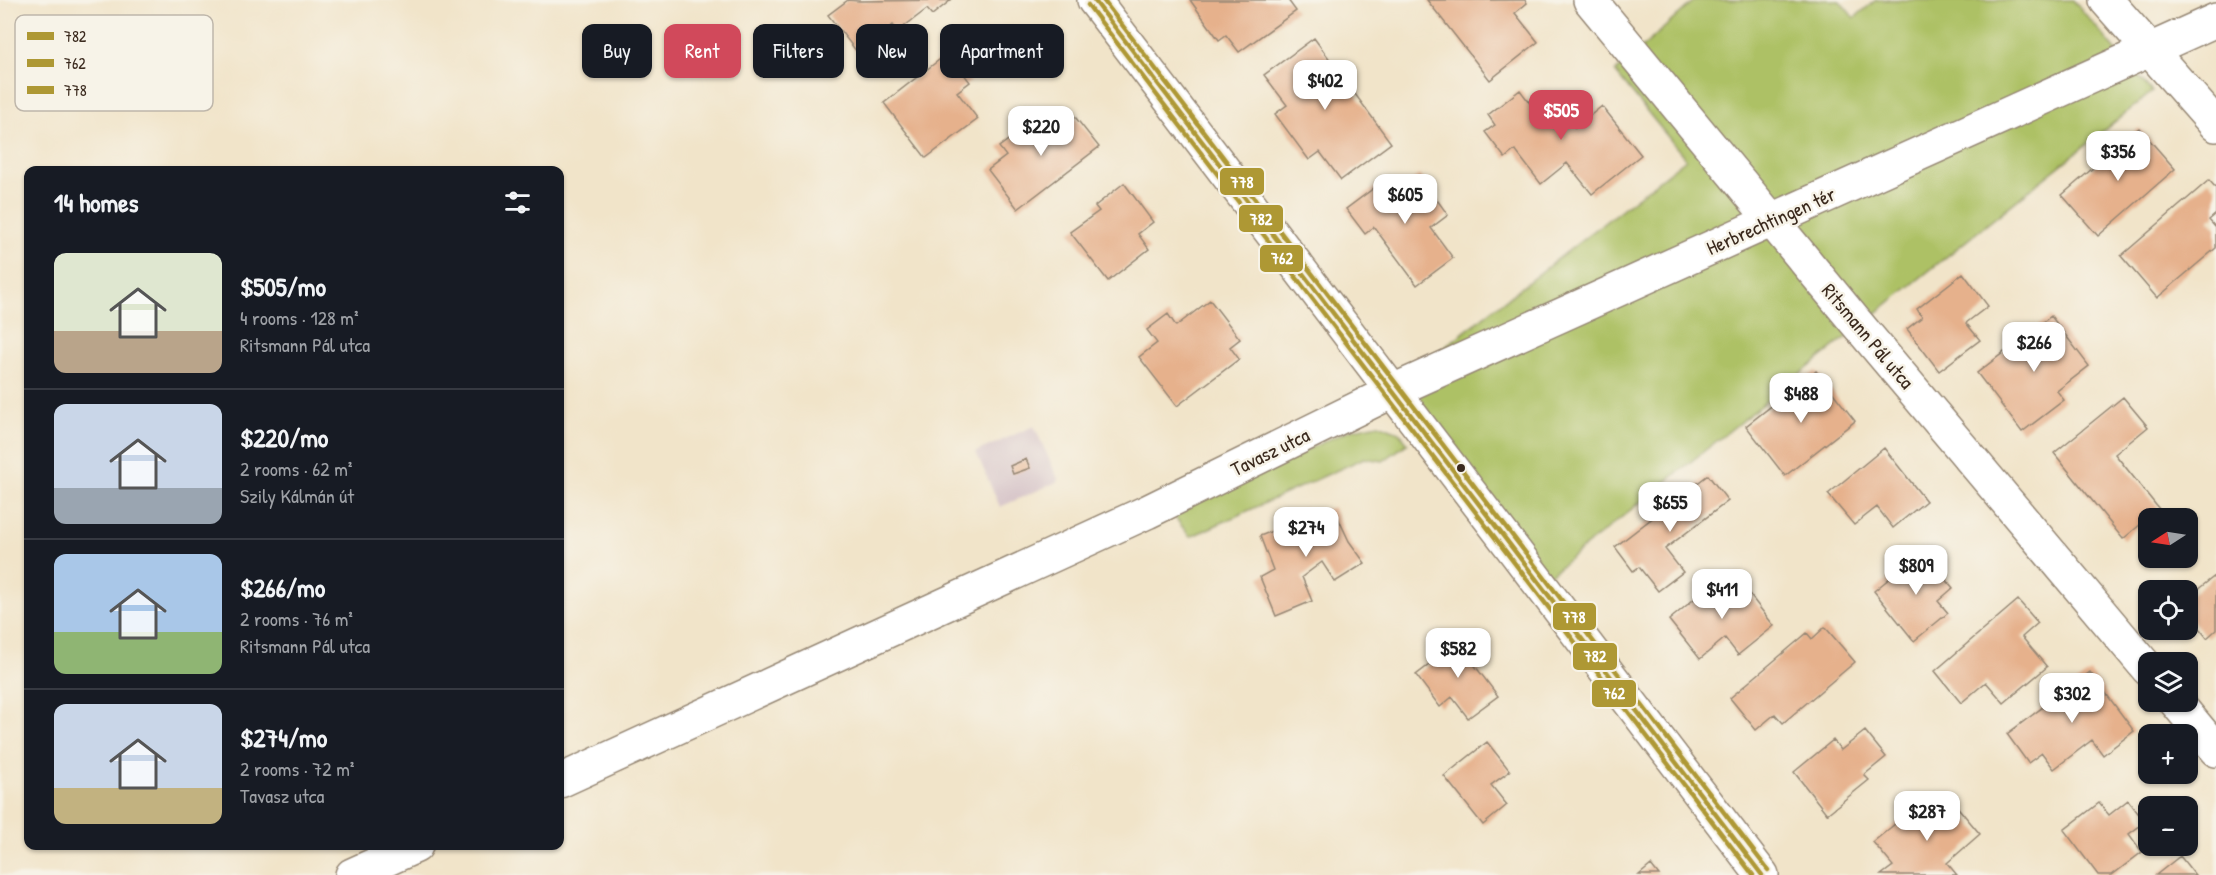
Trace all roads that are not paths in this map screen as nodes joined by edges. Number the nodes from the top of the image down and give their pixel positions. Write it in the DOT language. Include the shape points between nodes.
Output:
graph roads {
  1 [pos="1094,0"];
  2 [pos="1590,0"];
  3 [pos="2106,0"];
  4 [pos="2216,20"];
  5 [pos="2150,50"];
  6 [pos="2216,125"];
  7 [pos="1772,221"];
  8 [pos="1393,392"];
  9 [pos="2138,657"];
  10 [pos="2184,712"];
  11 [pos="2216,750"];
  12 [pos="564,779"];
  13 [pos="407,850"];
  14 [pos="352,875"];
  15 [pos="1762,875"];
  1 -- 8 [label="street"];
  2 -- 7 [label="street, Ritsmann Pál utca"];
  3 -- 5 [label="street"];
  4 -- 5 [label="street"];
  5 -- 6 [label="street"];
  5 -- 7 [label="street, Herbrechtingen tér"];
  7 -- 8 [label="street, Herbrechtingen tér"];
  7 -- 9 [label="street, Ritsmann Pál utca"];
  8 -- 12 [label="street, Tavasz utca" via="1147,512"];
  8 -- 15 [label="street"];
  10 -- 11 [label="street"];
  13 -- 14 [label="street"];
}
